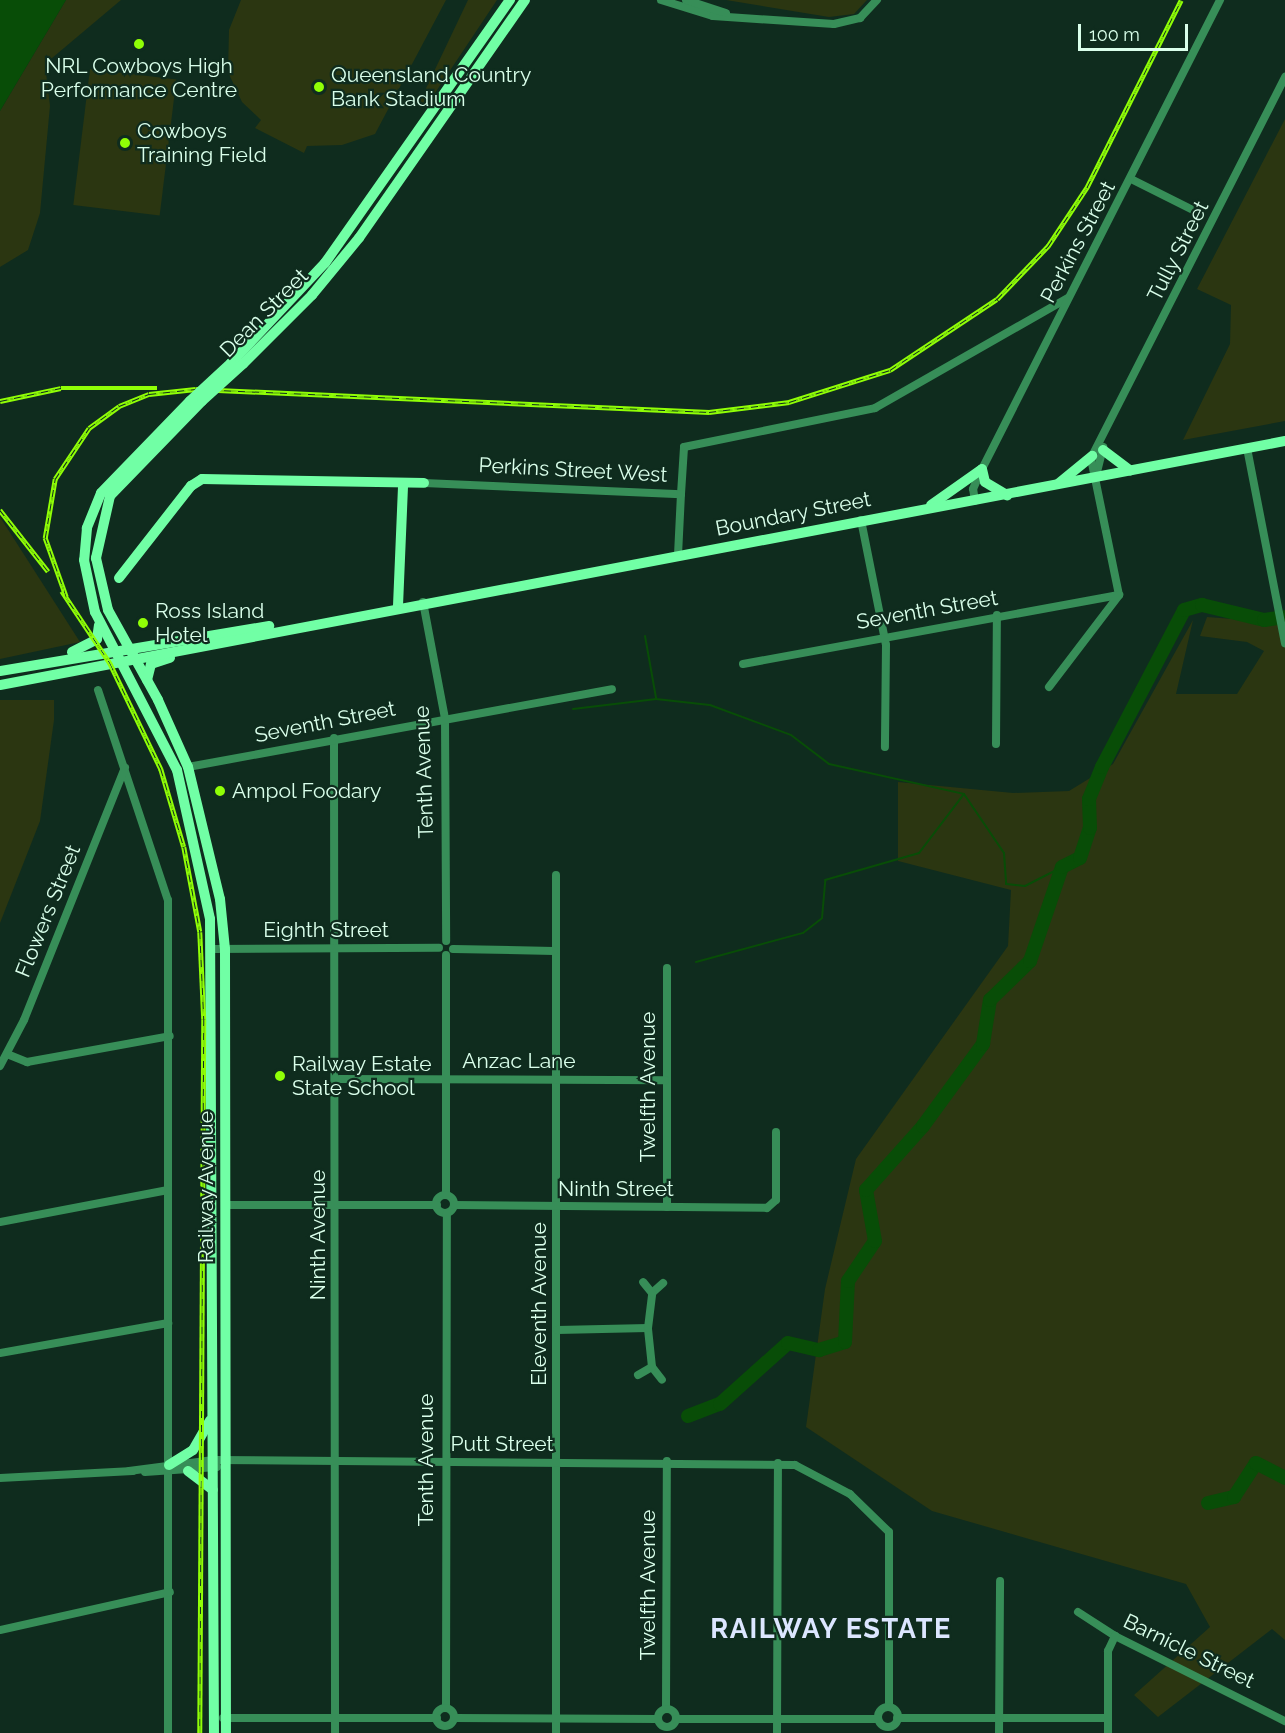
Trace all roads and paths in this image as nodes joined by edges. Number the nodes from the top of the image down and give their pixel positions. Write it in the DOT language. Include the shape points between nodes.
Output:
graph roads {
  1 [pos="510,0"];
  2 [pos="525,0"];
  3 [pos="662,0"];
  4 [pos="686,0"];
  5 [pos="877,0"];
  6 [pos="1220,0"];
  7 [pos="739,17"];
  8 [pos="1285,77"];
  9 [pos="394,166"];
  10 [pos="1131,179"];
  11 [pos="395,187"];
  12 [pos="378,191"];
  13 [pos="383,206"];
  14 [pos="1195,211"];
  15 [pos="1068,298"];
  16 [pos="196,401"];
  17 [pos="1285,441"];
  18 [pos="1246,448"];
  19 [pos="1099,449"];
  20 [pos="982,469"];
  21 [pos="1130,470"];
  22 [pos="1096,476"];
  23 [pos="424,483"];
  24 [pos="403,485"];
  25 [pos="1057,486"];
  26 [pos="681,494"];
  27 [pos="1007,495"];
  28 [pos="975,501"];
  29 [pos="924,509"];
  30 [pos="861,520"];
  31 [pos="678,555"];
  32 [pos="119,578"];
  33 [pos="1119,595"];
  34 [pos="423,602"];
  35 [pos="398,606"];
  36 [pos="997,615"];
  37 [pos="97,617"];
  38 [pos="308,623"];
  39 [pos="884,636"];
  40 [pos="224,640"];
  41 [pos="1285,643"];
  42 [pos="127,647"];
  43 [pos="114,650"];
  44 [pos="134,658"];
  45 [pos="120,661"];
  46 [pos="743,664"];
  47 [pos="22,666"];
  48 [pos="0,671"];
  49 [pos="147,680"];
  50 [pos="0,685"];
  51 [pos="1049,687"];
  52 [pos="612,689"];
  53 [pos="98,690"];
  54 [pos="445,718"];
  55 [pos="334,738"];
  56 [pos="996,744"];
  57 [pos="885,747"];
  58 [pos="125,767"];
  59 [pos="188,767"];
  60 [pos="556,875"];
  61 [pos="446,941"];
  62 [pos="336,948"];
  63 [pos="439,948"];
  64 [pos="213,949"];
  65 [pos="225,949"];
  66 [pos="453,949"];
  67 [pos="554,951"];
  68 [pos="446,955"];
  69 [pos="667,968"];
  70 [pos="170,1036"];
  71 [pos="7,1054"];
  72 [pos="0,1066"];
  73 [pos="555,1078"];
  74 [pos="336,1079"];
  75 [pos="446,1079"];
  76 [pos="665,1080"];
  77 [pos="776,1132"];
  78 [pos="168,1190"];
  79 [pos="446,1196"];
  80 [pos="226,1205"];
  81 [pos="336,1205"];
  82 [pos="437,1205"];
  83 [pos="454,1205"];
  84 [pos="667,1207"];
  85 [pos="557,1208"];
  86 [pos="447,1213"];
  87 [pos="0,1222"];
  88 [pos="643,1282"];
  89 [pos="663,1283"];
  90 [pos="652,1293"];
  91 [pos="168,1323"];
  92 [pos="648,1328"];
  93 [pos="557,1330"];
  94 [pos="0,1353"];
  95 [pos="652,1367"];
  96 [pos="638,1375"];
  97 [pos="662,1380"];
  98 [pos="213,1413"];
  99 [pos="667,1461"];
  100 [pos="226,1462"];
  101 [pos="336,1462"];
  102 [pos="446,1462"];
  103 [pos="556,1462"];
  104 [pos="778,1463"];
  105 [pos="213,1464"];
  106 [pos="169,1469"];
  107 [pos="188,1471"];
  108 [pos="0,1478"];
  109 [pos="213,1491"];
  110 [pos="1000,1581"];
  111 [pos="170,1592"];
  112 [pos="1078,1612"];
  113 [pos="0,1630"];
  114 [pos="1115,1636"];
  115 [pos="889,1707"];
  116 [pos="446,1708"];
  117 [pos="666,1709"];
  118 [pos="215,1718"];
  119 [pos="227,1718"];
  120 [pos="335,1718"];
  121 [pos="437,1718"];
  122 [pos="454,1718"];
  123 [pos="556,1718"];
  124 [pos="897,1718"];
  125 [pos="658,1719"];
  126 [pos="676,1719"];
  127 [pos="777,1719"];
  128 [pos="878,1719"];
  129 [pos="999,1719"];
  130 [pos="1108,1719"];
  131 [pos="1285,1721"];
  132 [pos="446,1729"];
  133 [pos="667,1730"];
  134 [pos="888,1730"];
  135 [pos="168,1733"];
  136 [pos="214,1733"];
  137 [pos="226,1733"];
  138 [pos="335,1733"];
  139 [pos="556,1733"];
  140 [pos="777,1733"];
  141 [pos="999,1733"];
  142 [pos="1108,1733"];
  1 -- 9 [label="main road, Dean Street"];
  2 -- 11 [label="main road, Dean Street"];
  3 -- 7 [label="street" via="701,14"];
  4 -- 7 [label="street"];
  5 -- 7 [label="street" via="860,18 834,24"];
  6 -- 10 [label="street, Perkins Street"];
  8 -- 19 [label="street, Tully Street"];
  9 -- 11 [label="main road"];
  9 -- 12 [label="main road, Dean Street"];
  10 -- 14 [label="street"];
  10 -- 15 [label="street, Perkins Street"];
  11 -- 12 [label="main road"];
  11 -- 13 [label="main road, Dean Street"];
  12 -- 13 [label="main road"];
  12 -- 16 [label="main road, Dean Street, bridge" via="307,286"];
  13 -- 16 [label="main road, Dean Street, bridge" via="312,295 243,364"];
  15 -- 20 [label="street, Perkins Street"];
  15 -- 26 [label="street, Perkins Street West" via="875,408 684,447"];
  16 -- 37 [label="main road, Dean Street" via="101,493 84,549 87,586"];
  16 -- 42 [label="main road, Dean Street" via="130,471 102,518 96,543 99,585"];
  17 -- 18 [label="main road, Boundary Street"];
  18 -- 21 [label="main road, Boundary Street"];
  18 -- 41 [label="street"];
  19 -- 21 [label="main road"];
  19 -- 22 [label="street, Tully Street"];
  19 -- 25 [label="main road"];
  20 -- 27 [label="main road" via="985,482"];
  20 -- 28 [label="street, Perkins Street" via="973,489"];
  20 -- 29 [label="main road"];
  21 -- 22 [label="main road, Boundary Street"];
  22 -- 25 [label="main road, Boundary Street"];
  22 -- 33 [label="street"];
  23 -- 24 [label="main road, Perkins Street West"];
  23 -- 26 [label="street, Perkins Street West"];
  24 -- 32 [label="main road, Perkins Street West" via="202,479 191,486"];
  24 -- 35 [label="main road"];
  25 -- 27 [label="main road, Boundary Street"];
  26 -- 31 [label="street"];
  27 -- 28 [label="main road, Boundary Street"];
  28 -- 29 [label="main road, Boundary Street"];
  29 -- 30 [label="main road, Boundary Street"];
  30 -- 31 [label="main road, Boundary Street"];
  30 -- 39 [label="street"];
  31 -- 34 [label="main road, Boundary Street"];
  33 -- 36 [label="street, Seventh Street"];
  33 -- 51 [label="street"];
  34 -- 35 [label="main road, Boundary Street"];
  34 -- 54 [label="street, Tenth Avenue"];
  35 -- 38 [label="main road, Boundary Street"];
  36 -- 39 [label="street, Seventh Street"];
  36 -- 56 [label="street"];
  37 -- 43 [label="main road, Dean Street"];
  37 -- 47 [label="main road" via="100,634 91,645"];
  38 -- 40 [label="main road, Boundary Street"];
  38 -- 42 [label="main road, Boundary Street" via="216,630"];
  39 -- 46 [label="street, Seventh Street"];
  39 -- 57 [label="street"];
  40 -- 44 [label="main road, Boundary Street"];
  40 -- 49 [label="main road" via="154,662"];
  42 -- 43 [label="main road, Boundary Street"];
  42 -- 44 [label="main road, Dean Street"];
  43 -- 45 [label="main road, Dean Street"];
  43 -- 47 [label="main road, Boundary Street"];
  44 -- 45 [label="main road, Boundary Street"];
  44 -- 49 [label="main road, Railway Avenue"];
  45 -- 50 [label="main road, Boundary Street"];
  45 -- 64 [label="main road, Railway Avenue" via="177,770 201,859"];
  47 -- 48 [label="main road, Boundary Street"];
  49 -- 59 [label="main road, Railway Avenue"];
  52 -- 54 [label="street, Seventh Street"];
  53 -- 58 [label="street, Railway Avenue"];
  54 -- 55 [label="street, Seventh Street"];
  54 -- 61 [label="street, Tenth Avenue"];
  55 -- 59 [label="street, Seventh Street"];
  55 -- 62 [label="street, Ninth Avenue"];
  58 -- 70 [label="street, Railway Avenue" via="168,900"];
  58 -- 71 [label="street, Flowers Street"];
  59 -- 65 [label="main road, Railway Avenue" via="212,854"];
  60 -- 67 [label="street, Eleventh Avenue"];
  61 -- 63 [label="street"];
  61 -- 66 [label="street"];
  62 -- 63 [label="street, Eighth Street"];
  62 -- 65 [label="street, Eighth Street"];
  62 -- 74 [label="street, Ninth Avenue"];
  63 -- 68 [label="street"];
  64 -- 65 [label="street, Eighth Street"];
  64 -- 98 [label="main road, Railway Avenue"];
  65 -- 80 [label="main road, Railway Avenue"];
  66 -- 67 [label="street"];
  66 -- 68 [label="street"];
  67 -- 73 [label="street, Eleventh Avenue"];
  68 -- 75 [label="street"];
  69 -- 76 [label="street, Twelfth Avenue"];
  70 -- 71 [label="street" via="27,1062"];
  70 -- 78 [label="street, Railway Avenue"];
  71 -- 72 [label="street, Flowers Street"];
  73 -- 75 [label="street, Anzac Lane"];
  73 -- 76 [label="street, Anzac Lane"];
  73 -- 85 [label="street, Eleventh Avenue"];
  74 -- 75 [label="street, Anzac Lane"];
  74 -- 81 [label="street, Ninth Avenue"];
  75 -- 79 [label="street"];
  76 -- 84 [label="street, Twelfth Avenue"];
  77 -- 84 [label="street, Ninth Street" via="776,1200 767,1208"];
  78 -- 87 [label="street"];
  78 -- 91 [label="street, Railway Avenue"];
  79 -- 82 [label="street"];
  79 -- 83 [label="street"];
  80 -- 81 [label="street"];
  80 -- 100 [label="main road, Railway Avenue"];
  81 -- 82 [label="street"];
  81 -- 101 [label="street, Ninth Avenue"];
  82 -- 86 [label="street"];
  83 -- 85 [label="street, Ninth Street"];
  83 -- 86 [label="street"];
  84 -- 85 [label="street, Ninth Street"];
  85 -- 93 [label="street, Eleventh Avenue"];
  86 -- 102 [label="street, Tenth Avenue"];
  88 -- 90 [label="street"];
  89 -- 90 [label="street"];
  90 -- 92 [label="street"];
  91 -- 94 [label="street"];
  91 -- 106 [label="street, Railway Avenue"];
  92 -- 93 [label="street"];
  92 -- 95 [label="street"];
  93 -- 103 [label="street, Eleventh Avenue"];
  95 -- 96 [label="street"];
  95 -- 97 [label="street"];
  98 -- 105 [label="main road, Railway Avenue"];
  98 -- 106 [label="main road" via="194,1450"];
  99 -- 103 [label="street, Putt Street"];
  99 -- 104 [label="street, Putt Street"];
  99 -- 117 [label="street, Twelfth Avenue"];
  100 -- 101 [label="street, Putt Street"];
  100 -- 105 [label="street"];
  100 -- 119 [label="main road, Railway Avenue"];
  101 -- 102 [label="street, Putt Street"];
  101 -- 120 [label="street, Ninth Avenue"];
  102 -- 103 [label="street, Putt Street"];
  102 -- 116 [label="street, Tenth Avenue"];
  103 -- 123 [label="street, Eleventh Avenue"];
  104 -- 115 [label="street" via="826,1479 868,1507 889,1532"];
  104 -- 127 [label="street"];
  105 -- 106 [label="street"];
  105 -- 107 [label="street"];
  105 -- 109 [label="main road, Railway Avenue"];
  106 -- 107 [label="street"];
  106 -- 108 [label="street"];
  106 -- 111 [label="street, Railway Avenue"];
  107 -- 109 [label="main road"];
  109 -- 118 [label="main road, Railway Avenue"];
  110 -- 129 [label="street"];
  111 -- 113 [label="street"];
  111 -- 135 [label="street, Railway Avenue"];
  112 -- 114 [label="street, Barnicle Street"];
  114 -- 130 [label="street" via="1108,1650"];
  114 -- 131 [label="street, Barnicle Street"];
  115 -- 124 [label="street"];
  115 -- 128 [label="street" via="880,1710"];
  116 -- 121 [label="street"];
  116 -- 122 [label="street"];
  117 -- 125 [label="street"];
  117 -- 126 [label="street"];
  118 -- 119 [label="street"];
  118 -- 136 [label="main road, Railway Avenue"];
  119 -- 120 [label="street"];
  119 -- 137 [label="main road, Railway Avenue"];
  120 -- 121 [label="street"];
  120 -- 138 [label="street, Ninth Avenue"];
  121 -- 132 [label="street"];
  122 -- 123 [label="street"];
  122 -- 132 [label="street"];
  123 -- 125 [label="street"];
  123 -- 139 [label="street, Eleventh Avenue"];
  124 -- 129 [label="street"];
  124 -- 134 [label="street"];
  125 -- 133 [label="street"];
  126 -- 127 [label="street"];
  126 -- 133 [label="street"];
  127 -- 128 [label="street"];
  127 -- 140 [label="street"];
  128 -- 134 [label="street"];
  129 -- 130 [label="street"];
  129 -- 141 [label="street"];
  130 -- 142 [label="street"];
}
